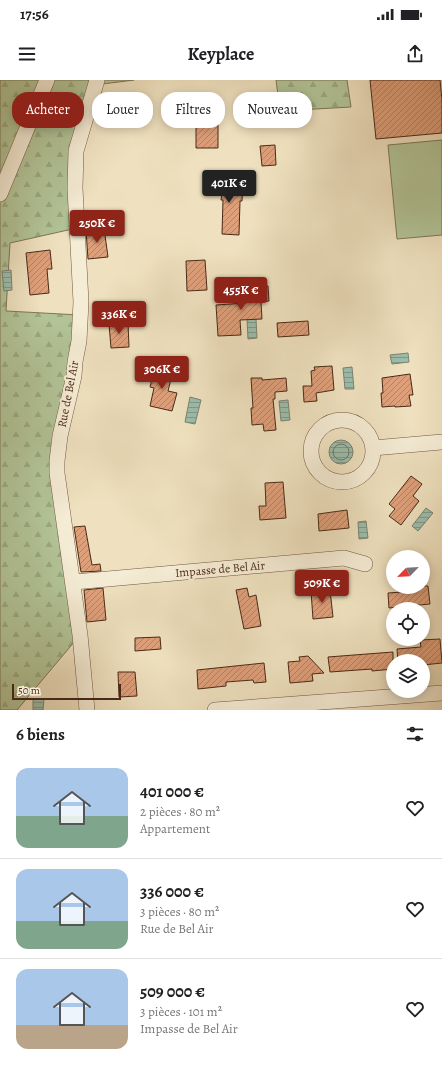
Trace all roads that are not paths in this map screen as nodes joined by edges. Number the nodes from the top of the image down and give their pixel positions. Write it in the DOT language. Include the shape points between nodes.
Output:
graph roads {
  1 [pos="47,80"];
  2 [pos="97,80"];
  3 [pos="0,194"];
  4 [pos="442,442"];
  5 [pos="373,448"];
  6 [pos="365,564"];
  7 [pos="74,582"];
  8 [pos="442,693"];
  9 [pos="378,704"];
  10 [pos="86,710"];
  11 [pos="215,710"];
  1 -- 3 [label="street"];
  2 -- 7 [label="street, Rue de Bel Air" via="76,151 75,188 81,302 79,341 57,461"];
  4 -- 5 [label="street"];
  5 -- 5 [label="street" via="366,432 360,426 345,420 329,423 321,428 312,442 311,450 320,473 335,481 347,481 359,477 365,471 370,464"];
  6 -- 7 [label="street, Impasse de Bel Air" via="344,558"];
  7 -- 10 [label="street, Rue de Bel Air"];
  8 -- 9 [label="street"];
  9 -- 11 [label="street"];
}
